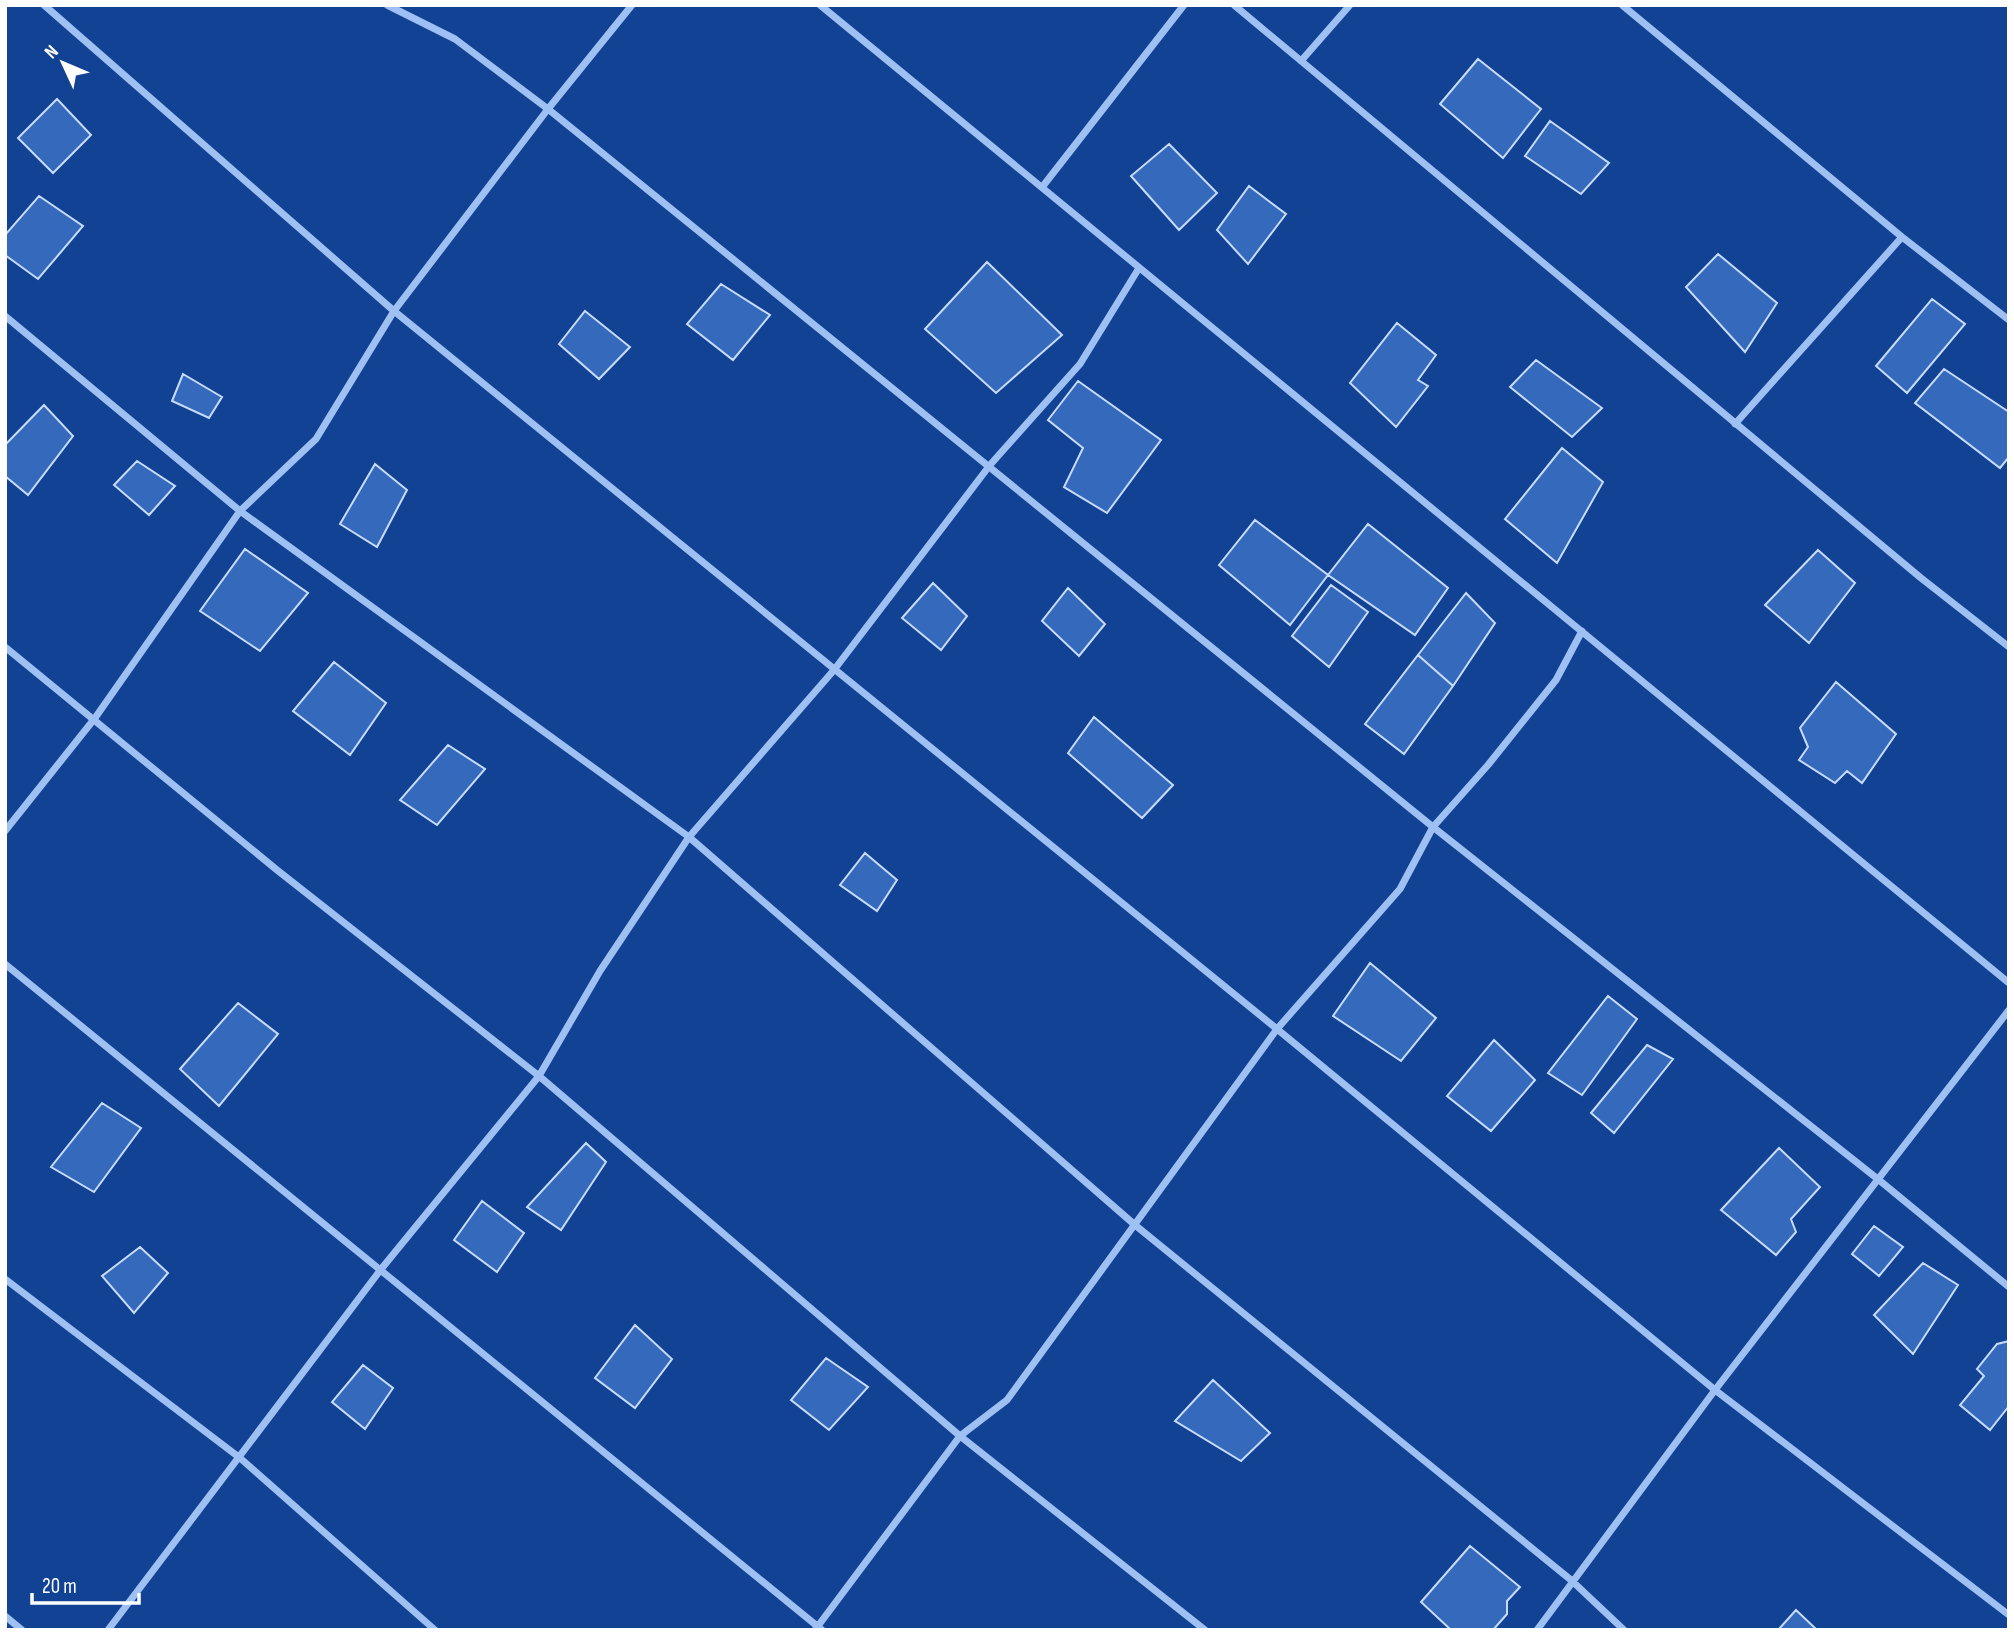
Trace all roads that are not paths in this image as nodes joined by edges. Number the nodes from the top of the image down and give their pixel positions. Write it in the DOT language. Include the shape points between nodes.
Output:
graph roads {
  1 [pos="44,5"];
  2 [pos="387,5"];
  3 [pos="632,5"];
  4 [pos="820,5"];
  5 [pos="1184,5"];
  6 [pos="1234,5"];
  7 [pos="1350,5"];
  8 [pos="1622,5"];
  9 [pos="1301,61"];
  10 [pos="548,109"];
  11 [pos="1043,186"];
  12 [pos="1902,237"];
  13 [pos="1139,268"];
  14 [pos="394,311"];
  15 [pos="5,316"];
  16 [pos="2009,320"];
  17 [pos="1735,424"];
  18 [pos="990,465"];
  19 [pos="240,511"];
  20 [pos="1582,631"];
  21 [pos="5,647"];
  22 [pos="2009,647"];
  23 [pos="834,670"];
  24 [pos="95,718"];
  25 [pos="1433,827"];
  26 [pos="5,831"];
  27 [pos="689,837"];
  28 [pos="5,964"];
  29 [pos="2009,983"];
  30 [pos="2009,1010"];
  31 [pos="1277,1029"];
  32 [pos="539,1076"];
  33 [pos="1879,1180"];
  34 [pos="1135,1225"];
  35 [pos="382,1268"];
  36 [pos="5,1279"];
  37 [pos="2009,1287"];
  38 [pos="1716,1390"];
  39 [pos="960,1436"];
  40 [pos="240,1458"];
  41 [pos="1571,1580"];
  42 [pos="2009,1615"];
  43 [pos="5,1616"];
  44 [pos="818,1628"];
  45 [pos="22,1630"];
  46 [pos="108,1630"];
  47 [pos="435,1630"];
  48 [pos="1205,1630"];
  49 [pos="1537,1630"];
  50 [pos="1625,1630"];
  1 -- 14 [label="street"];
  2 -- 10 [label="street" via="455,39"];
  3 -- 10 [label="street"];
  4 -- 11 [label="street"];
  5 -- 11 [label="street"];
  6 -- 9 [label="street"];
  7 -- 9 [label="street"];
  8 -- 12 [label="street"];
  9 -- 17 [label="street"];
  10 -- 14 [label="street"];
  10 -- 18 [label="street"];
  11 -- 13 [label="street"];
  12 -- 16 [label="street"];
  12 -- 17 [label="street"];
  13 -- 18 [label="street" via="1080,365"];
  13 -- 20 [label="street"];
  14 -- 19 [label="street" via="316,439"];
  14 -- 23 [label="street"];
  15 -- 19 [label="street"];
  17 -- 22 [label="street"];
  18 -- 23 [label="street"];
  18 -- 25 [label="street"];
  19 -- 24 [label="street"];
  19 -- 27 [label="street"];
  20 -- 25 [label="street" via="1556,680"];
  20 -- 29 [label="street"];
  21 -- 24 [label="street"];
  23 -- 27 [label="street"];
  23 -- 31 [label="street"];
  24 -- 26 [label="street"];
  24 -- 32 [label="street" via="277,870"];
  25 -- 31 [label="street" via="1400,889"];
  25 -- 33 [label="street"];
  27 -- 32 [label="street" via="600,971"];
  27 -- 34 [label="street"];
  28 -- 35 [label="street"];
  30 -- 33 [label="street"];
  31 -- 34 [label="street"];
  31 -- 38 [label="street"];
  32 -- 35 [label="street"];
  32 -- 39 [label="street"];
  33 -- 37 [label="street"];
  33 -- 38 [label="street"];
  34 -- 39 [label="street" via="1007,1400"];
  34 -- 41 [label="street"];
  35 -- 40 [label="street"];
  35 -- 44 [label="street"];
  36 -- 40 [label="street"];
  38 -- 41 [label="street"];
  38 -- 42 [label="street"];
  39 -- 44 [label="street"];
  39 -- 48 [label="street"];
  40 -- 46 [label="street"];
  40 -- 47 [label="street"];
  41 -- 49 [label="street"];
  41 -- 50 [label="street"];
  43 -- 45 [label="street"];
}
